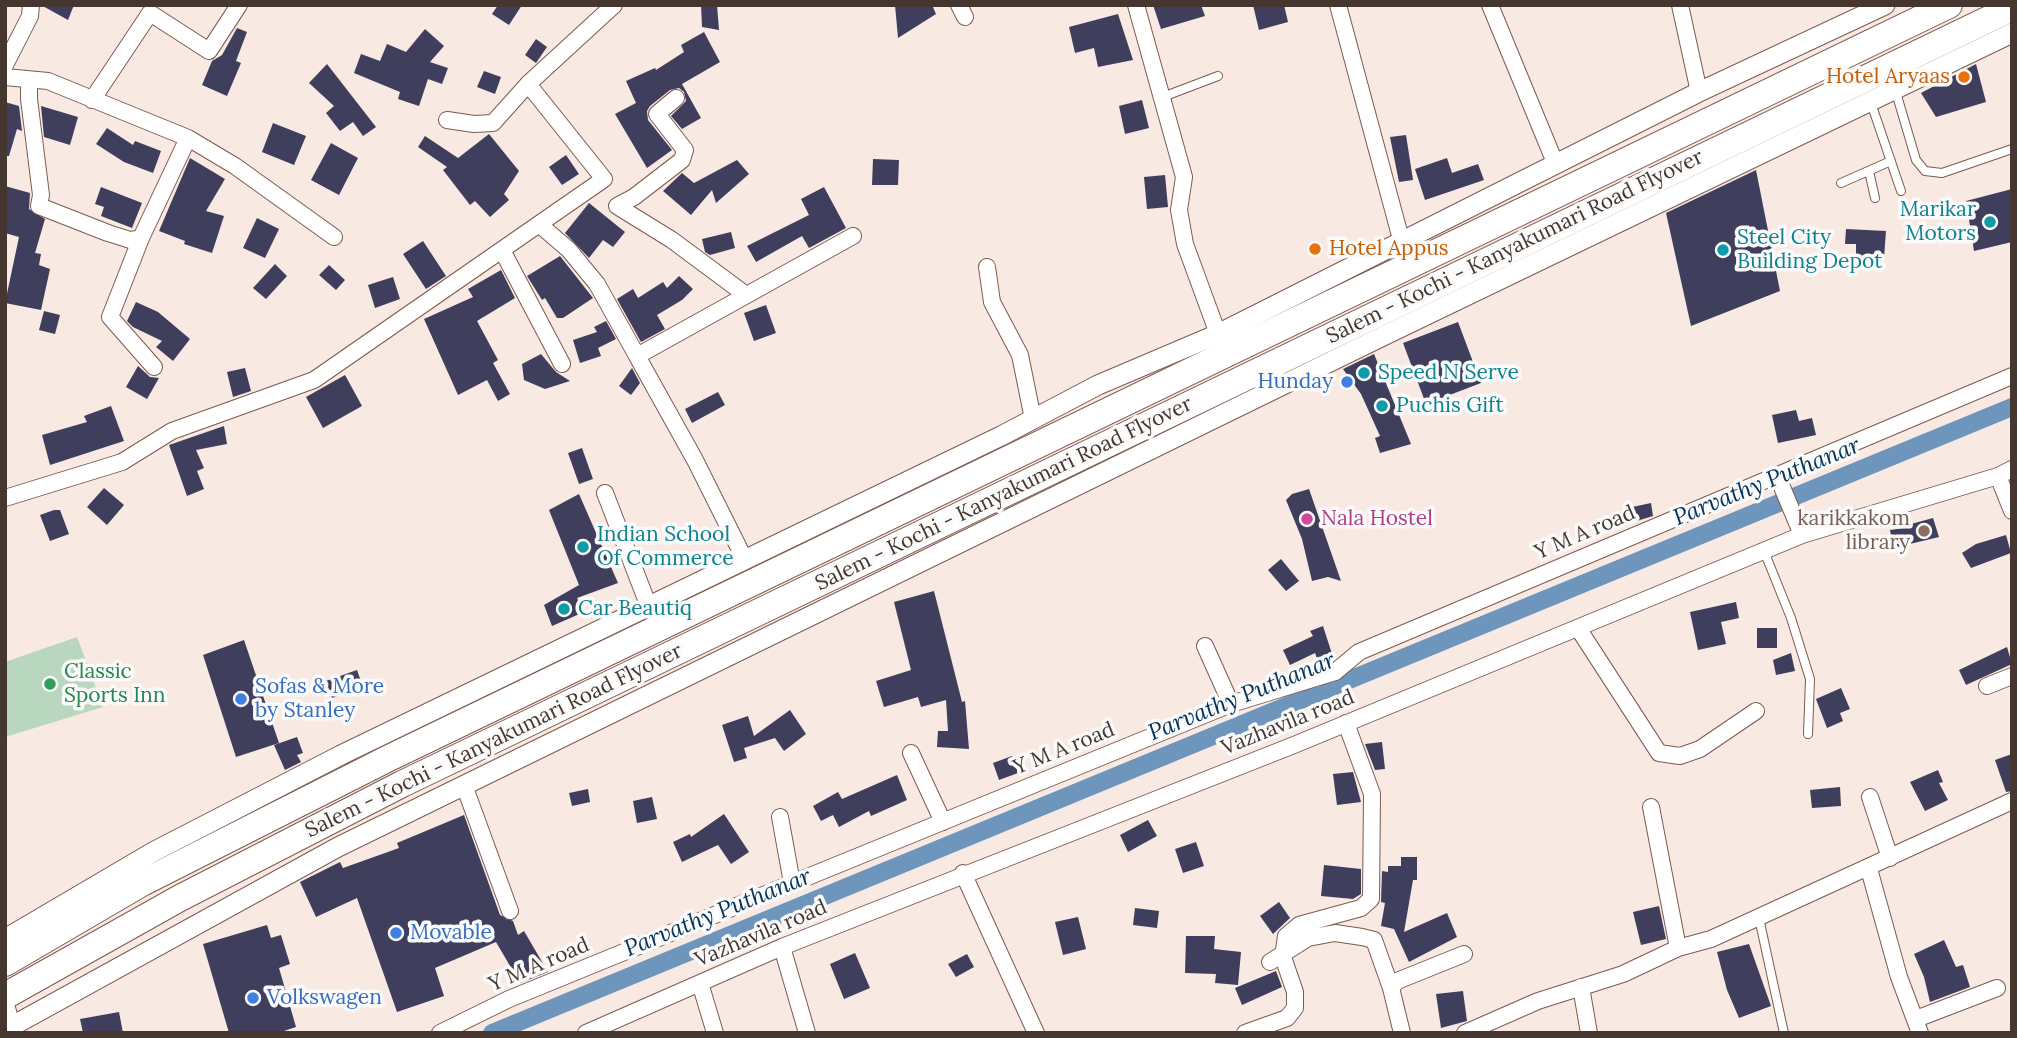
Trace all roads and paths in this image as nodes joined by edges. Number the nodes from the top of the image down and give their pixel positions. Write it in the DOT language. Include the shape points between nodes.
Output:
graph roads {
  1 [pos="31,5"];
  2 [pos="239,5"];
  3 [pos="614,5"];
  4 [pos="1136,5"];
  5 [pos="1338,5"];
  6 [pos="1490,5"];
  7 [pos="1680,5"];
  8 [pos="1885,5"];
  9 [pos="1949,5"];
  10 [pos="2012,8"];
  11 [pos="146,9"];
  12 [pos="2012,33"];
  13 [pos="5,65"];
  14 [pos="1218,76"];
  15 [pos="5,77"];
  16 [pos="29,80"];
  17 [pos="528,84"];
  18 [pos="1895,88"];
  19 [pos="1699,92"];
  20 [pos="676,98"];
  21 [pos="1160,98"];
  22 [pos="92,100"];
  23 [pos="1870,100"];
  24 [pos="447,120"];
  25 [pos="188,138"];
  26 [pos="2012,149"];
  27 [pos="1891,162"];
  28 [pos="1556,165"];
  29 [pos="1869,171"];
  30 [pos="604,179"];
  31 [pos="1841,183"];
  32 [pos="1901,191"];
  33 [pos="1875,198"];
  34 [pos="617,206"];
  35 [pos="540,225"];
  36 [pos="853,236"];
  37 [pos="334,237"];
  38 [pos="141,239"];
  39 [pos="1402,243"];
  40 [pos="503,252"];
  41 [pos="987,267"];
  42 [pos="746,295"];
  43 [pos="1218,334"];
  44 [pos="637,356"];
  45 [pos="562,364"];
  46 [pos="154,367"];
  47 [pos="2012,376"];
  48 [pos="1033,419"];
  49 [pos="2005,473"];
  50 [pos="1779,480"];
  51 [pos="605,493"];
  52 [pos="5,498"];
  53 [pos="2012,511"];
  54 [pos="1800,530"];
  55 [pos="1764,551"];
  56 [pos="745,560"];
  57 [pos="649,607"];
  58 [pos="1578,628"];
  59 [pos="1205,646"];
  60 [pos="2012,676"];
  61 [pos="1987,687"];
  62 [pos="1231,704"];
  63 [pos="1756,711"];
  64 [pos="1346,723"];
  65 [pos="1808,734"];
  66 [pos="911,753"];
  67 [pos="464,785"];
  68 [pos="1870,797"];
  69 [pos="2012,801"];
  70 [pos="1651,807"];
  71 [pos="780,817"];
  72 [pos="943,822"];
  73 [pos="1890,858"];
  74 [pos="1869,869"];
  75 [pos="963,873"];
  76 [pos="792,883"];
  77 [pos="510,911"];
  78 [pos="1759,918"];
  79 [pos="5,939"];
  80 [pos="782,947"];
  81 [pos="1678,948"];
  82 [pos="1464,954"];
  83 [pos="1276,958"];
  84 [pos="5,963"];
  85 [pos="700,983"];
  86 [pos="1581,987"];
  87 [pos="1391,988"];
  88 [pos="1997,988"];
  89 [pos="5,996"];
  90 [pos="5,1001"];
  91 [pos="1918,1026"];
  92 [pos="11,1029"];
  93 [pos="440,1033"];
  94 [pos="586,1033"];
  95 [pos="715,1033"];
  96 [pos="807,1033"];
  97 [pos="1036,1033"];
  98 [pos="1245,1033"];
  99 [pos="1402,1033"];
  100 [pos="1465,1033"];
  101 [pos="1589,1033"];
  102 [pos="1784,1033"];
  1 -- 13 [label="street"];
  2 -- 11 [label="street" via="209,51"];
  3 -- 17 [label="street"];
  4 -- 21 [label="street"];
  5 -- 39 [label="street"];
  6 -- 28 [label="street"];
  7 -- 19 [label="street"];
  8 -- 19 [label="street"];
  9 -- 84 [label="highway, Salem - Kochi - Kanyakumari Road Flyover" via="387,759 142,883"];
  10 -- 89 [label="highway, Salem - Kochi - Kanyakumari Road Flyover" via="402,784 180,898"];
  11 -- 22 [label="street"];
  12 -- 18 [label="street"];
  14 -- 21 [label="lane"];
  15 -- 16 [label="street"];
  16 -- 22 [label="street" via="48,81"];
  16 -- 38 [label="street" via="41,195 38,206 120,237"];
  17 -- 24 [label="street" via="493,123"];
  17 -- 30 [label="street"];
  18 -- 23 [label="street"];
  18 -- 26 [label="lane" via="1916,160 1925,171 1942,173"];
  19 -- 28 [label="street"];
  20 -- 34 [label="street" via="657,114 685,150 682,160"];
  21 -- 43 [label="street" via="1184,177 1179,210 1185,244"];
  22 -- 25 [label="street"];
  23 -- 27 [label="lane"];
  23 -- 67 [label="street"];
  25 -- 37 [label="street"];
  25 -- 38 [label="street"];
  27 -- 29 [label="lane"];
  27 -- 32 [label="lane"];
  28 -- 39 [label="street"];
  29 -- 31 [label="lane"];
  29 -- 33 [label="lane"];
  30 -- 34 [label="street"];
  30 -- 35 [label="street"];
  34 -- 42 [label="street"];
  35 -- 40 [label="street"];
  35 -- 44 [label="street" via="597,284"];
  36 -- 42 [label="street"];
  38 -- 46 [label="street" via="110,317"];
  39 -- 43 [label="street"];
  40 -- 45 [label="street"];
  40 -- 52 [label="street" via="314,380 172,431 122,462"];
  41 -- 48 [label="street" via="992,302 1020,355"];
  42 -- 44 [label="street"];
  43 -- 48 [label="street" via="1098,385"];
  44 -- 56 [label="street"];
  47 -- 50 [label="street, Y M A road"];
  48 -- 56 [label="street"];
  49 -- 53 [label="street"];
  49 -- 54 [label="street, Vazhavila road"];
  50 -- 54 [label="street"];
  50 -- 62 [label="street, Y M A road" via="1359,652 1335,672"];
  51 -- 57 [label="street"];
  54 -- 55 [label="street, Vazhavila road"];
  55 -- 58 [label="street, Vazhavila road"];
  55 -- 65 [label="lane" via="1810,679"];
  56 -- 57 [label="street"];
  57 -- 79 [label="street" via="245,804"];
  58 -- 63 [label="street" via="1659,754 1680,756 1700,750"];
  58 -- 64 [label="street, Vazhavila road"];
  59 -- 62 [label="street"];
  60 -- 61 [label="street"];
  62 -- 72 [label="street, Y M A road"];
  64 -- 75 [label="street, Vazhavila road"];
  64 -- 83 [label="street" via="1372,794 1371,899 1361,908 1299,925 1286,936"];
  66 -- 72 [label="street"];
  67 -- 77 [label="street"];
  67 -- 92 [label="street" via="338,846"];
  68 -- 73 [label="street"];
  69 -- 73 [label="street"];
  70 -- 81 [label="street"];
  71 -- 76 [label="street"];
  72 -- 76 [label="street, Y M A road"];
  73 -- 74 [label="street"];
  74 -- 78 [label="street"];
  74 -- 91 [label="street" via="1899,977"];
  75 -- 80 [label="street, Vazhavila road"];
  75 -- 97 [label="street"];
  76 -- 93 [label="street, Y M A road" via="509,999"];
  78 -- 81 [label="street"];
  78 -- 102 [label="lane"];
  80 -- 85 [label="street, Vazhavila road"];
  80 -- 96 [label="street"];
  81 -- 86 [label="street" via="1623,974"];
  82 -- 87 [label="street" via="1397,981"];
  83 -- 87 [label="street" via="1308,939 1335,933 1374,940"];
  83 -- 98 [label="street" via="1295,992 1295,1008 1287,1018"];
  85 -- 94 [label="street, Vazhavila road"];
  85 -- 95 [label="street"];
  86 -- 100 [label="street"];
  86 -- 101 [label="street"];
  87 -- 99 [label="street"];
  88 -- 91 [label="street"];
  90 -- 92 [label="street"];
}
